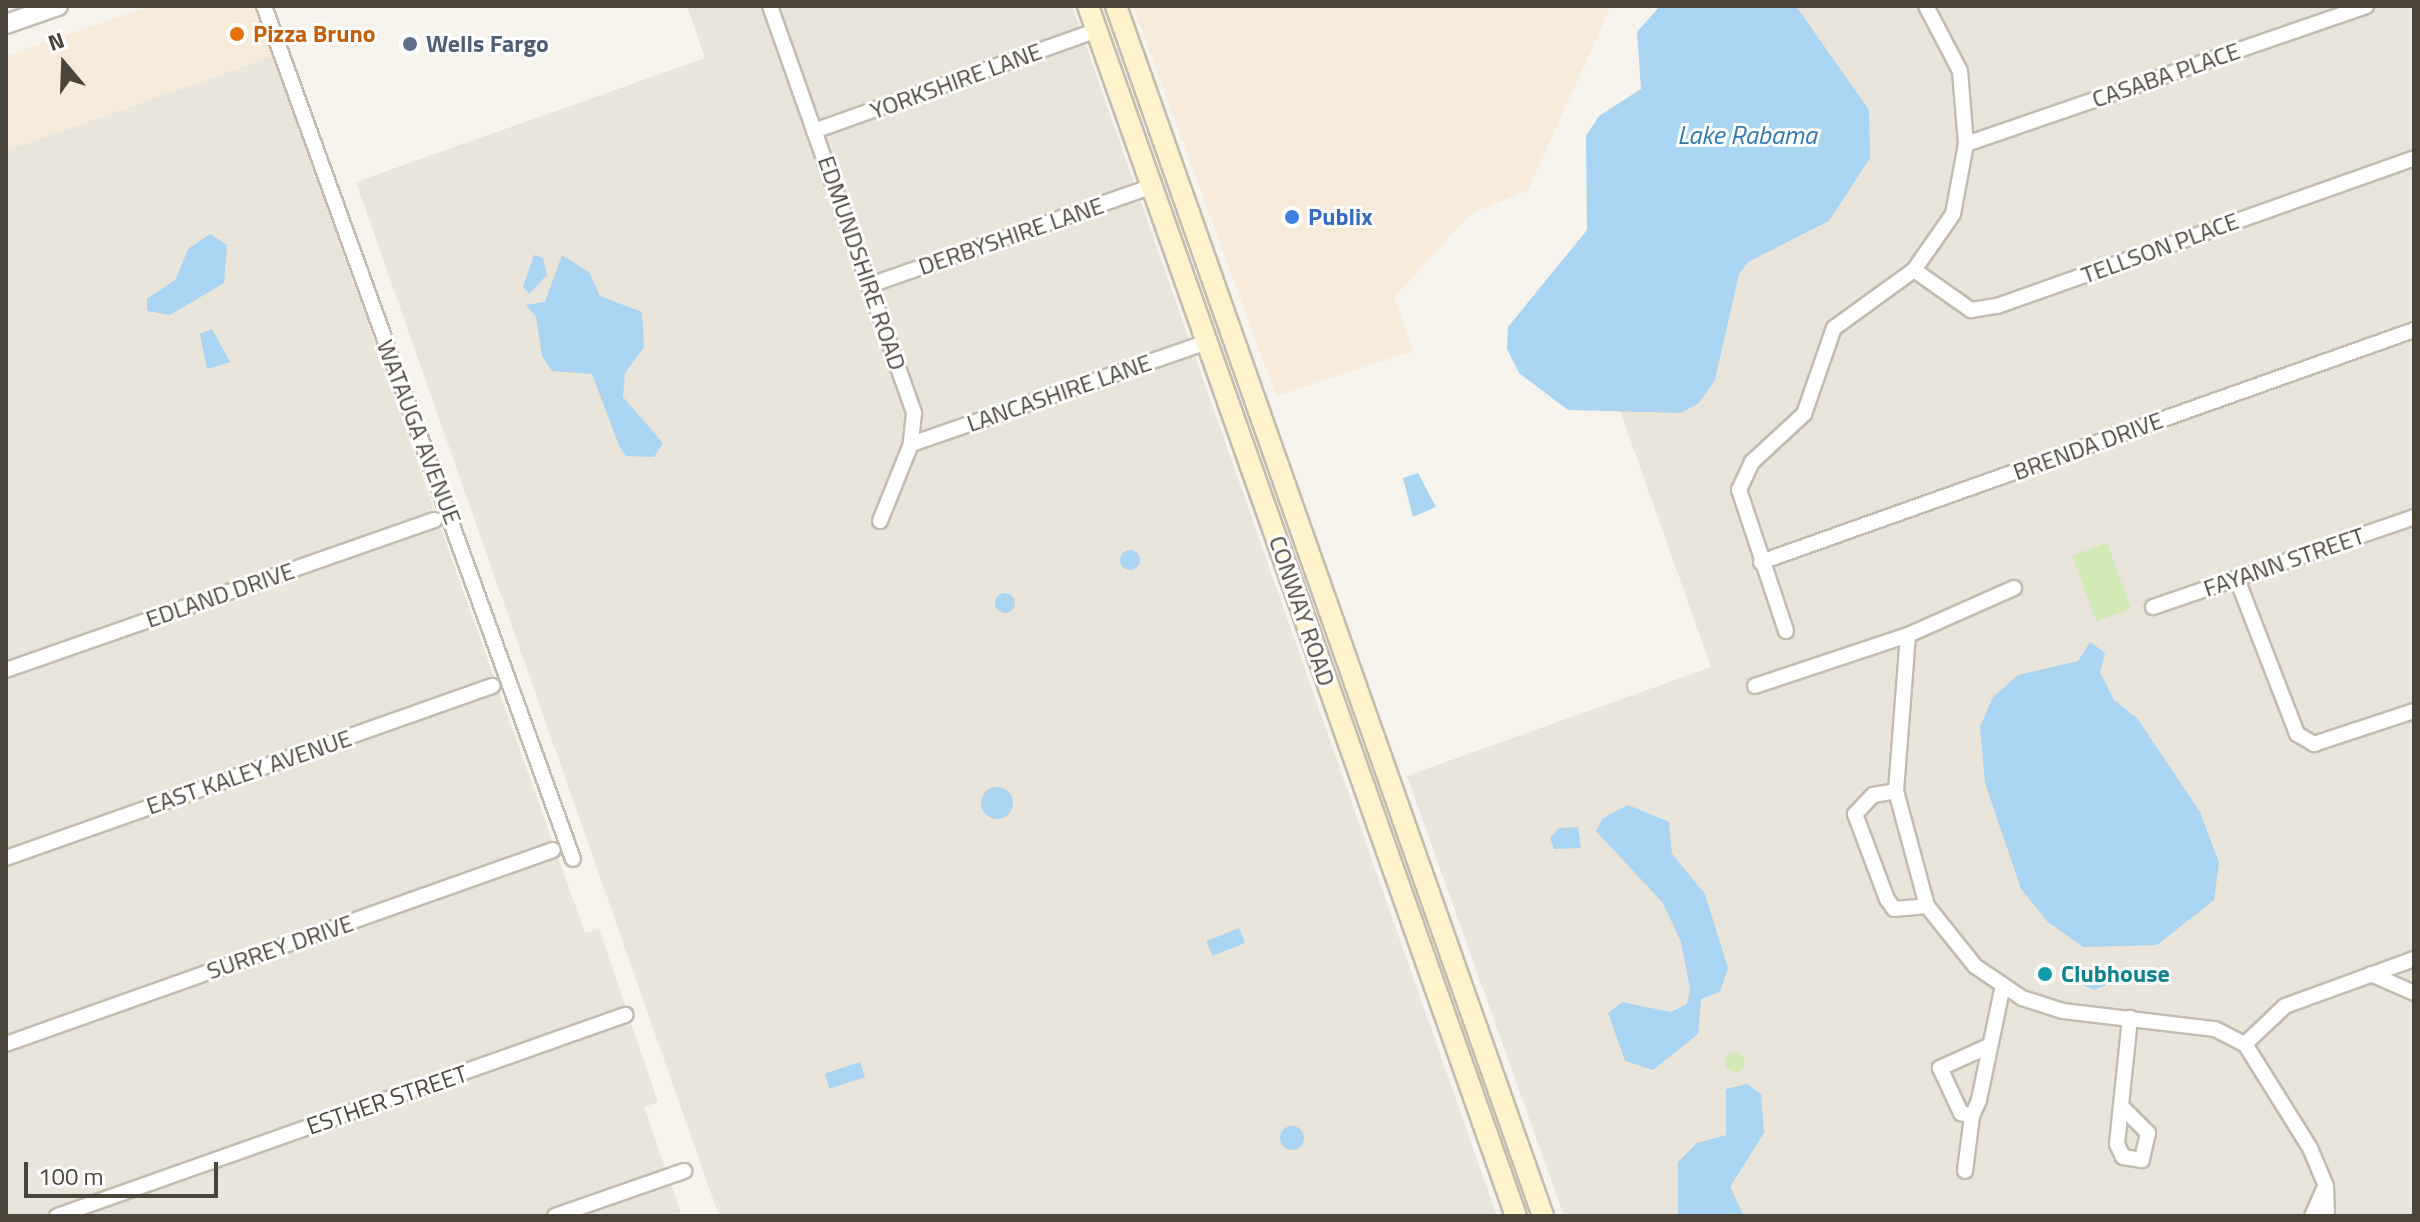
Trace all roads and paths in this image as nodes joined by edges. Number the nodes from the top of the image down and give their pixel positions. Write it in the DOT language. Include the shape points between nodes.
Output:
graph roads {
  1 [pos="58,6"];
  2 [pos="264,6"];
  3 [pos="770,6"];
  4 [pos="1088,6"];
  5 [pos="1116,6"];
  6 [pos="1926,6"];
  7 [pos="2366,6"];
  8 [pos="6,24"];
  9 [pos="1097,30"];
  10 [pos="1123,101"];
  11 [pos="814,131"];
  12 [pos="1966,144"];
  13 [pos="2414,158"];
  14 [pos="1175,175"];
  15 [pos="1152,186"];
  16 [pos="1195,230"];
  17 [pos="1914,270"];
  18 [pos="870,285"];
  19 [pos="2414,330"];
  20 [pos="1207,342"];
  21 [pos="1241,437"];
  22 [pos="911,444"];
  23 [pos="1293,507"];
  24 [pos="2414,517"];
  25 [pos="435,520"];
  26 [pos="880,521"];
  27 [pos="1761,562"];
  28 [pos="2237,579"];
  29 [pos="2014,588"];
  30 [pos="2153,607"];
  31 [pos="1786,631"];
  32 [pos="1908,635"];
  33 [pos="6,670"];
  34 [pos="492,686"];
  35 [pos="1755,686"];
  36 [pos="1358,690"];
  37 [pos="1334,702"];
  38 [pos="2414,711"];
  39 [pos="1896,791"];
  40 [pos="553,850"];
  41 [pos="6,858"];
  42 [pos="573,859"];
  43 [pos="1927,906"];
  44 [pos="2414,959"];
  45 [pos="2371,974"];
  46 [pos="2003,985"];
  47 [pos="2414,993"];
  48 [pos="625,1015"];
  49 [pos="2130,1018"];
  50 [pos="6,1044"];
  51 [pos="2245,1044"];
  52 [pos="1989,1046"];
  53 [pos="2124,1109"];
  54 [pos="1972,1116"];
  55 [pos="1486,1133"];
  56 [pos="684,1171"];
  57 [pos="1965,1171"];
  58 [pos="2326,1186"];
  59 [pos="1541,1208"];
  60 [pos="57,1216"];
  61 [pos="555,1216"];
  62 [pos="1516,1216"];
  63 [pos="2312,1216"];
  64 [pos="2327,1216"];
  1 -- 8 [label="street"];
  2 -- 42 [label="street, WATAUGA AVENUE"];
  3 -- 11 [label="street, EDMUNDSHIRE ROAD"];
  4 -- 9 [label="main road, CONWAY ROAD"];
  5 -- 14 [label="main road, CONWAY ROAD"];
  6 -- 12 [label="street" via="1960,71"];
  7 -- 12 [label="street, CASABA PLACE"];
  9 -- 10 [label="main road, CONWAY ROAD"];
  9 -- 11 [label="street, YORKSHIRE LANE"];
  10 -- 14 [label="main road" via="1151,153"];
  10 -- 15 [label="main road, CONWAY ROAD"];
  11 -- 18 [label="street, EDMUNDSHIRE ROAD"];
  12 -- 17 [label="street" via="1953,214"];
  13 -- 17 [label="street, TELLSON PLACE" via="1997,306 1971,310"];
  14 -- 16 [label="main road, CONWAY ROAD"];
  15 -- 16 [label="main road"];
  15 -- 18 [label="street, DERBYSHIRE LANE"];
  15 -- 20 [label="main road, CONWAY ROAD"];
  16 -- 23 [label="main road, CONWAY ROAD"];
  17 -- 27 [label="street" via="1834,328 1804,414 1743,474 1740,500"];
  18 -- 22 [label="street, EDMUNDSHIRE ROAD" via="914,413"];
  19 -- 27 [label="street, BRENDA DRIVE"];
  20 -- 21 [label="main road, CONWAY ROAD"];
  20 -- 22 [label="street, LANCASHIRE LANE"];
  21 -- 23 [label="main road"];
  21 -- 37 [label="main road, CONWAY ROAD"];
  22 -- 26 [label="street, EDMUNDSHIRE ROAD"];
  23 -- 36 [label="main road, CONWAY ROAD"];
  24 -- 28 [label="street, FAYANN STREET"];
  25 -- 33 [label="street, EDLAND DRIVE"];
  27 -- 31 [label="street"];
  28 -- 30 [label="street, FAYANN STREET"];
  28 -- 38 [label="street" via="2297,734 2314,744"];
  29 -- 32 [label="street"];
  32 -- 35 [label="street"];
  32 -- 39 [label="street"];
  34 -- 41 [label="street, EAST KALEY AVENUE"];
  36 -- 37 [label="street"];
  36 -- 59 [label="main road, CONWAY ROAD"];
  37 -- 55 [label="main road, CONWAY ROAD"];
  39 -- 43 [label="street"];
  39 -- 43 [label="street" via="1873,795 1855,814 1894,909"];
  40 -- 50 [label="street, SURREY DRIVE"];
  43 -- 46 [label="street" via="1975,966"];
  44 -- 45 [label="street"];
  45 -- 47 [label="street"];
  45 -- 51 [label="street" via="2285,1006"];
  46 -- 49 [label="street" via="2063,1011"];
  46 -- 52 [label="street"];
  48 -- 60 [label="street, ESTHER STREET"];
  49 -- 51 [label="street" via="2215,1029"];
  49 -- 53 [label="street"];
  51 -- 58 [label="street" via="2291,1110"];
  52 -- 54 [label="street"];
  52 -- 54 [label="street" via="1940,1068 1961,1113"];
  54 -- 57 [label="street"];
  55 -- 59 [label="main road" via="1510,1152"];
  55 -- 62 [label="main road, CONWAY ROAD"];
  56 -- 61 [label="street"];
  58 -- 63 [label="street"];
  58 -- 64 [label="street"];
}
